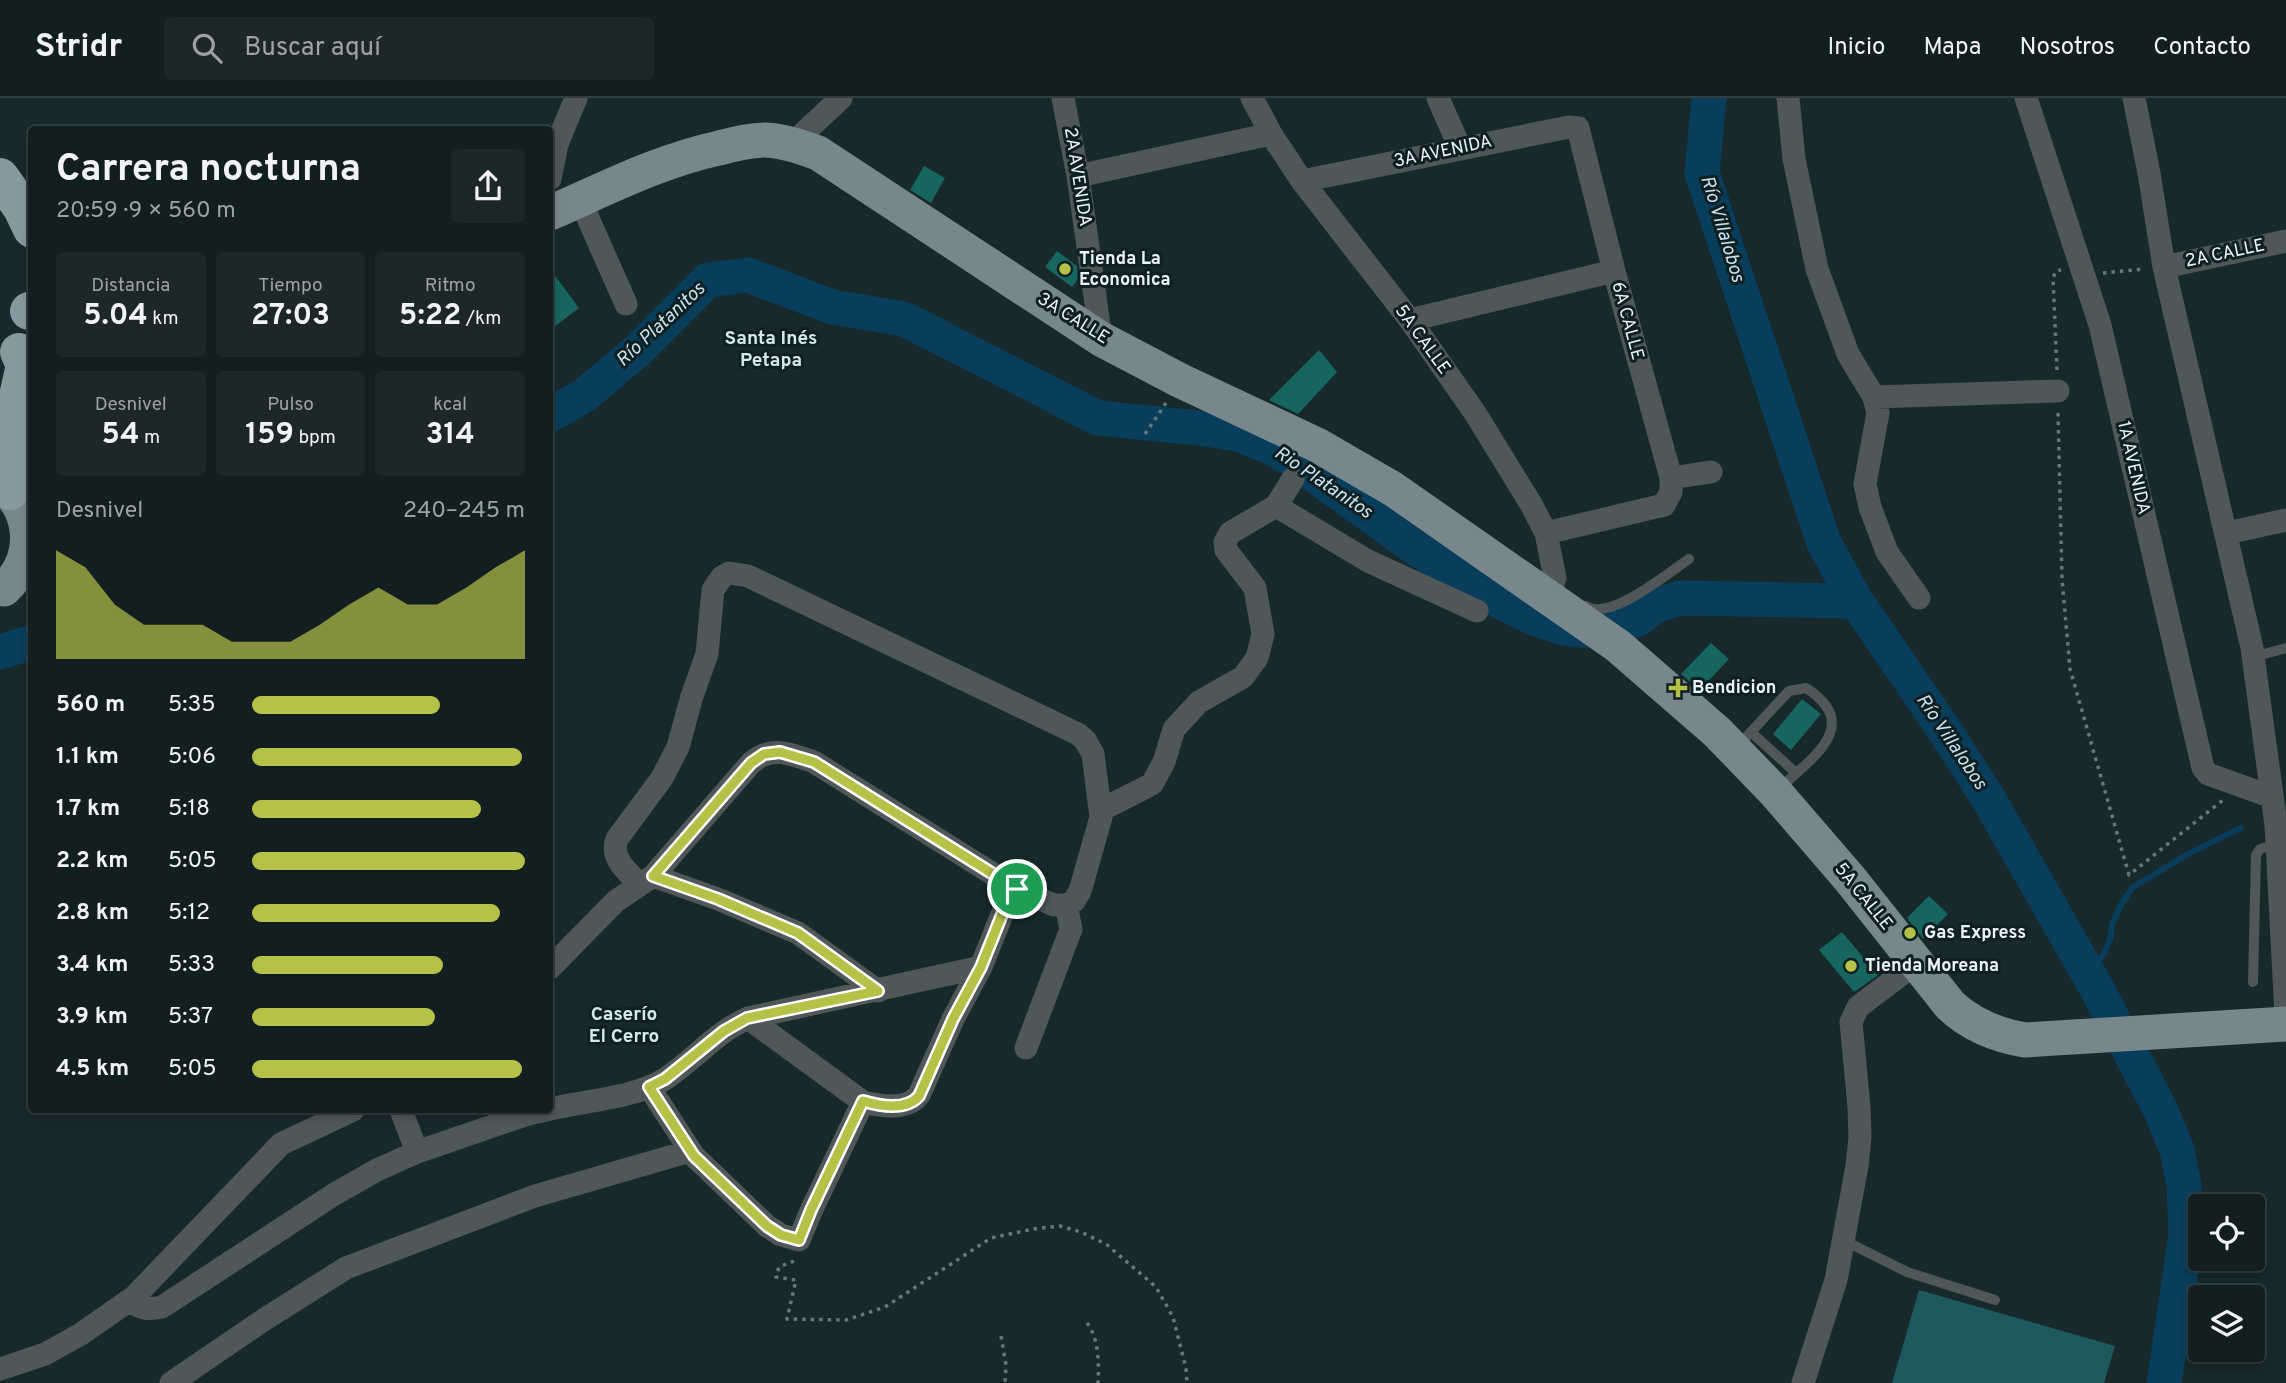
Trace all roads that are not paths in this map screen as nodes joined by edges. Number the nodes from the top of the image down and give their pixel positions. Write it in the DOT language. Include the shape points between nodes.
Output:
graph roads {
  1 [pos="576,98"];
  2 [pos="841,98"];
  3 [pos="1063,98"];
  4 [pos="1252,98"];
  5 [pos="1438,98"];
  6 [pos="1788,98"];
  7 [pos="2026,98"];
  8 [pos="2134,98"];
  9 [pos="1271,134"];
  10 [pos="1581,134"];
  11 [pos="792,144"];
  12 [pos="1460,148"];
  13 [pos="553,164"];
  14 [pos="1078,176"];
  15 [pos="0,177"];
  16 [pos="1302,181"];
  17 [pos="565,206"];
  18 [pos="28,221"];
  19 [pos="2286,241"];
  20 [pos="2164,267"];
  21 [pos="1614,271"];
  22 [pos="626,304"];
  23 [pos="1410,320"];
  24 [pos="1101,339"];
  25 [pos="25,359"];
  26 [pos="2058,391"];
  27 [pos="1874,397"];
  28 [pos="1711,472"];
  29 [pos="1671,478"];
  30 [pos="1293,479"];
  31 [pos="15,497"];
  32 [pos="1276,506"];
  33 [pos="2286,520"];
  34 [pos="1546,533"];
  35 [pos="2227,533"];
  36 [pos="1689,559"];
  37 [pos="12,587"];
  38 [pos="1919,598"];
  39 [pos="1566,610"];
  40 [pos="1477,611"];
  41 [pos="2286,648"];
  42 [pos="2253,657"];
  43 [pos="1742,741"];
  44 [pos="1785,783"];
  45 [pos="2273,797"];
  46 [pos="1101,810"];
  47 [pos="2280,830"];
  48 [pos="646,880"];
  49 [pos="1017,889"];
  50 [pos="1066,905"];
  51 [pos="2280,906"];
  52 [pos="2254,910"];
  53 [pos="1915,964"];
  54 [pos="553,965"];
  55 [pos="981,967"];
  56 [pos="2253,982"];
  57 [pos="878,991"];
  58 [pos="2286,1015"];
  59 [pos="747,1018"];
  60 [pos="2286,1024"];
  61 [pos="1026,1048"];
  62 [pos="649,1087"];
  63 [pos="863,1101"];
  64 [pos="553,1108"];
  65 [pos="347,1113"];
  66 [pos="402,1113"];
  67 [pos="532,1113"];
  68 [pos="690,1151"];
  69 [pos="417,1152"];
  70 [pos="1843,1240"];
  71 [pos="1995,1300"];
  72 [pos="130,1301"];
  73 [pos="0,1369"];
  74 [pos="171,1383"];
  75 [pos="1803,1383"];
  1 -- 13 [label="street"];
  2 -- 11 [label="street"];
  3 -- 14 [label="street, 2A AVENIDA"];
  4 -- 9 [label="street, 5A CALLE"];
  5 -- 12 [label="street"];
  6 -- 27 [label="street" via="1794,159 1817,269 1848,354"];
  7 -- 45 [label="street, 1A AVENIDA" via="2100,325 2203,768 2208,774"];
  8 -- 20 [label="street"];
  9 -- 14 [label="street"];
  9 -- 16 [label="street, 5A CALLE"];
  10 -- 12 [label="street, 3A AVENIDA" via="1578,128 1569,127"];
  10 -- 21 [label="street, 6A CALLE"];
  11 -- 17 [label="main road, 3A CALLE" via="747,141 692,154"];
  11 -- 24 [label="main road, 3A CALLE" via="818,153"];
  12 -- 16 [label="street, 3A AVENIDA"];
  14 -- 24 [label="street, 2A AVENIDA"];
  15 -- 18 [label="highway"];
  16 -- 23 [label="street, 5A CALLE"];
  17 -- 22 [label="street"];
  19 -- 20 [label="street, 2A CALLE"];
  20 -- 35 [label="street"];
  21 -- 23 [label="street"];
  21 -- 29 [label="street, 6A CALLE"];
  23 -- 34 [label="street, 5A CALLE" via="1475,413"];
  24 -- 39 [label="main road, 3A CALLE" via="1382,482"];
  25 -- 31 [label="highway" via="8,441"];
  26 -- 27 [label="street"];
  27 -- 38 [label="street" via="1878,413 1865,484 1870,507 1887,551"];
  28 -- 29 [label="street"];
  29 -- 34 [label="street, 6A CALLE" via="1671,492 1664,505"];
  30 -- 32 [label="street"];
  31 -- 37 [label="main road" via="26,520 28,548"];
  32 -- 40 [label="street" via="1368,561"];
  32 -- 46 [label="street" via="1230,533 1225,541 1226,550 1255,588 1263,634 1256,658 1243,677 1199,702 1174,729 1152,784"];
  33 -- 35 [label="street"];
  34 -- 39 [label="street, 5A CALLE"];
  35 -- 42 [label="street"];
  36 -- 39 [label="lane" via="1628,600 1599,610"];
  39 -- 43 [label="main road, 5A CALLE" via="1618,646 1689,706"];
  41 -- 42 [label="lane"];
  42 -- 45 [label="street"];
  43 -- 44 [label="main road, 5A CALLE"];
  43 -- 44 [label="lane" via="1789,691 1806,688 1821,698 1831,711 1833,726 1827,740"];
  44 -- 53 [label="main road, 5A CALLE"];
  45 -- 47 [label="street"];
  46 -- 48 [label="street" via="1093,754 1078,734 748,576 729,573 713,590 707,654 678,747 614,848 617,859"];
  46 -- 50 [label="street" via="1080,891"];
  47 -- 51 [label="street"];
  47 -- 52 [label="lane" via="2256,855"];
  48 -- 49 [label="street" via="751,763 764,754 780,752 814,762"];
  48 -- 54 [label="street" via="616,901"];
  48 -- 57 [label="street" via="718,899 798,933"];
  49 -- 50 [label="street" via="1054,905"];
  49 -- 55 [label="street"];
  50 -- 61 [label="street" via="1071,929"];
  51 -- 52 [label="lane"];
  51 -- 58 [label="street"];
  52 -- 56 [label="lane"];
  53 -- 60 [label="main road, 5A CALLE" via="1965,1019 2007,1037 2043,1040"];
  53 -- 70 [label="street" via="1858,1007 1851,1022 1860,1137"];
  55 -- 57 [label="street"];
  55 -- 63 [label="street" via="915,1101 899,1106"];
  57 -- 59 [label="street"];
  59 -- 62 [label="street"];
  59 -- 63 [label="street"];
  62 -- 64 [label="street"];
  62 -- 68 [label="street"];
  63 -- 68 [label="street" via="799,1240 767,1226"];
  65 -- 72 [label="street" via="281,1144"];
  66 -- 69 [label="street"];
  67 -- 69 [label="street"];
  68 -- 74 [label="street" via="535,1196 346,1268"];
  69 -- 72 [label="street" via="357,1181 162,1307 149,1310"];
  70 -- 71 [label="lane" via="1907,1272"];
  70 -- 75 [label="street" via="1836,1279"];
  72 -- 73 [label="street" via="44,1354"];
}
